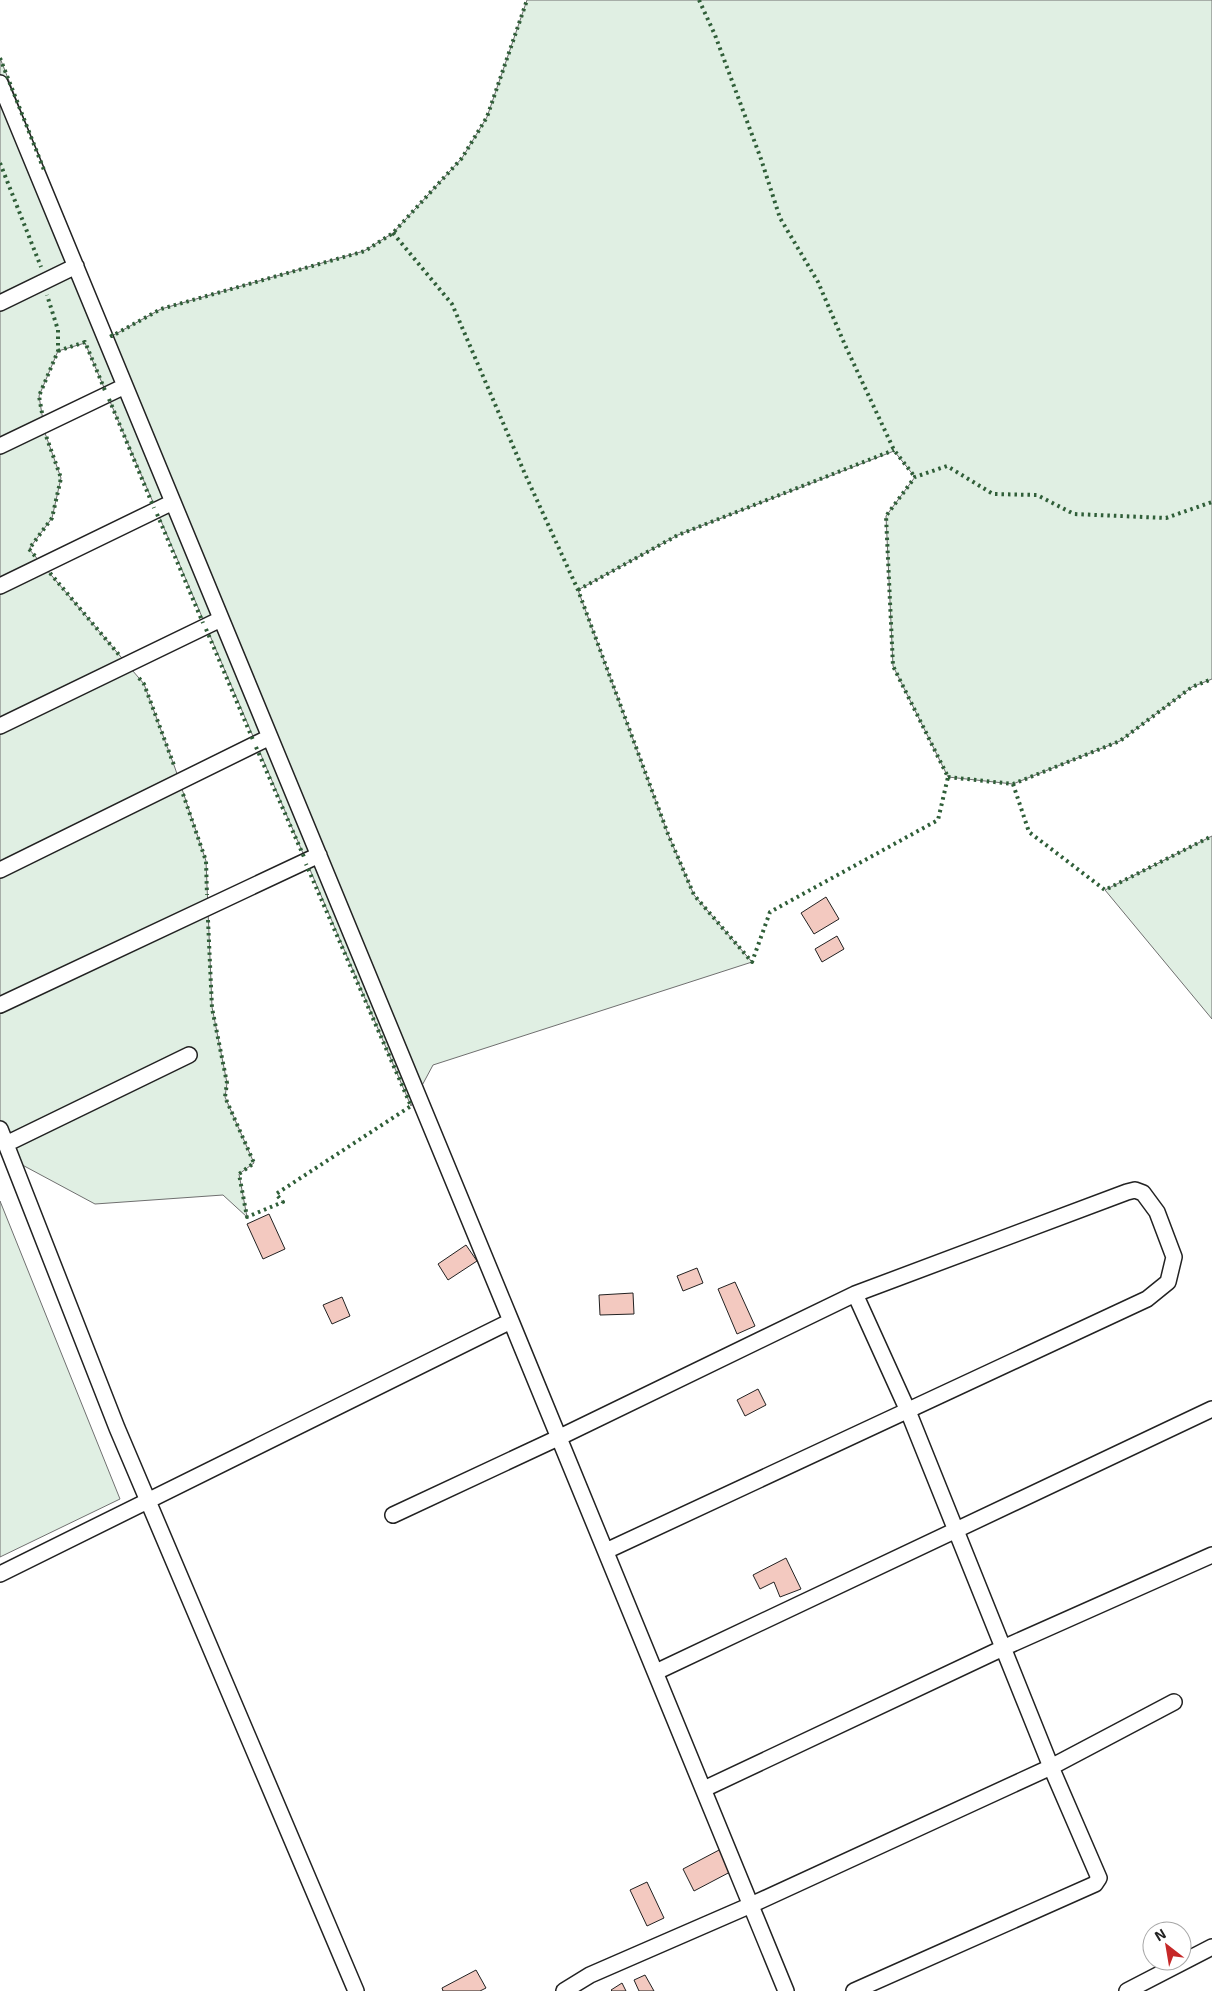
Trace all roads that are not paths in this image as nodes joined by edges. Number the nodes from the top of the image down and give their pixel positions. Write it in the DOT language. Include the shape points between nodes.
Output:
graph roads {
  1 [pos="0,83"];
  2 [pos="76,266"];
  3 [pos="0,303"];
  4 [pos="125,386"];
  5 [pos="0,446"];
  6 [pos="173,502"];
  7 [pos="0,586"];
  8 [pos="222,619"];
  9 [pos="0,726"];
  10 [pos="270,737"];
  11 [pos="319,855"];
  12 [pos="0,870"];
  13 [pos="0,1005"];
  14 [pos="189,1055"];
  15 [pos="0,1129"];
  16 [pos="6,1144"];
  17 [pos="855,1294"];
  18 [pos="512,1321"];
  19 [pos="1212,1409"];
  20 [pos="908,1411"];
  21 [pos="560,1437"];
  22 [pos="149,1500"];
  23 [pos="393,1515"];
  24 [pos="956,1529"];
  25 [pos="606,1551"];
  26 [pos="1212,1555"];
  27 [pos="0,1574"];
  28 [pos="1003,1648"];
  29 [pos="656,1672"];
  30 [pos="1174,1702"];
  31 [pos="1051,1767"];
  32 [pos="704,1789"];
  33 [pos="751,1905"];
  34 [pos="1212,1947"];
  35 [pos="356,1991"];
  36 [pos="564,1991"];
  37 [pos="786,1991"];
  38 [pos="854,1991"];
  39 [pos="1127,1991"];
  1 -- 2 [label="street"];
  2 -- 3 [label="street"];
  2 -- 4 [label="street"];
  4 -- 5 [label="street"];
  4 -- 6 [label="street"];
  6 -- 7 [label="street"];
  6 -- 8 [label="street"];
  8 -- 9 [label="street"];
  8 -- 10 [label="street"];
  10 -- 11 [label="street"];
  10 -- 12 [label="street"];
  11 -- 13 [label="street"];
  11 -- 18 [label="street"];
  14 -- 16 [label="street"];
  15 -- 16 [label="street"];
  16 -- 22 [label="street" via="117,1428"];
  17 -- 20 [label="street"];
  17 -- 20 [label="street" via="1127,1192 1143,1193 1157,1212 1174,1257 1168,1282 1147,1299"];
  17 -- 21 [label="street"];
  18 -- 21 [label="street"];
  18 -- 22 [label="street"];
  19 -- 24 [label="street"];
  20 -- 24 [label="street"];
  20 -- 25 [label="street"];
  21 -- 23 [label="street"];
  21 -- 25 [label="street"];
  22 -- 27 [label="street"];
  22 -- 35 [label="street"];
  24 -- 28 [label="street"];
  24 -- 29 [label="street"];
  25 -- 29 [label="street"];
  26 -- 28 [label="street"];
  28 -- 31 [label="street"];
  28 -- 32 [label="street"];
  29 -- 32 [label="street"];
  30 -- 31 [label="street"];
  31 -- 33 [label="street"];
  31 -- 38 [label="street" via="1099,1878 1097,1882"];
  32 -- 33 [label="street"];
  33 -- 36 [label="street" via="590,1975"];
  33 -- 37 [label="street"];
  34 -- 39 [label="street"];
}
